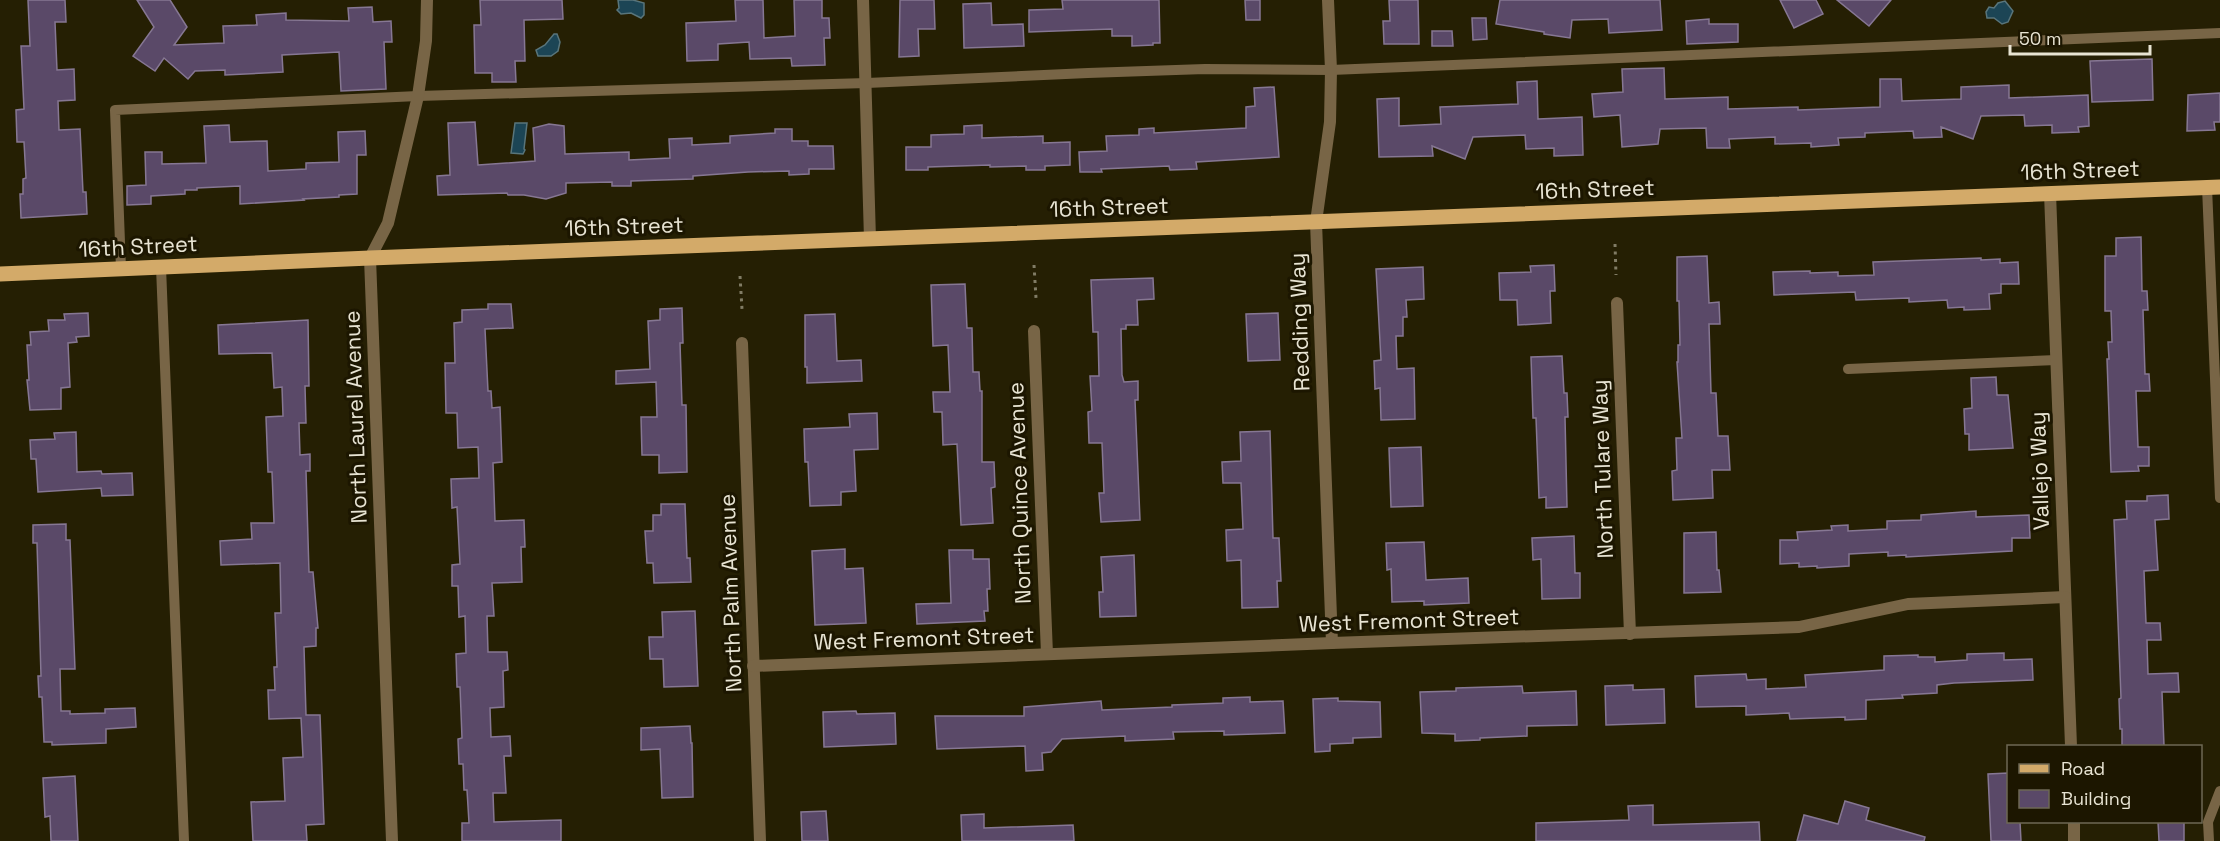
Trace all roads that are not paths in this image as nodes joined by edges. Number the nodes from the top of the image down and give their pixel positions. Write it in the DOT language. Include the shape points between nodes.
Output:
graph roads {
  1 [pos="427,0"];
  2 [pos="863,0"];
  3 [pos="1328,0"];
  4 [pos="2220,33"];
  5 [pos="1331,70"];
  6 [pos="867,83"];
  7 [pos="418,96"];
  8 [pos="2213,187"];
  9 [pos="2049,193"];
  10 [pos="1316,222"];
  11 [pos="870,239"];
  12 [pos="370,258"];
  13 [pos="161,267"];
  14 [pos="121,269"];
  15 [pos="0,274"];
  16 [pos="1617,303"];
  17 [pos="1034,331"];
  18 [pos="742,343"];
  19 [pos="2056,360"];
  20 [pos="1848,369"];
  21 [pos="2220,498"];
  22 [pos="2065,597"];
  23 [pos="1630,634"];
  24 [pos="1332,643"];
  25 [pos="1047,654"];
  26 [pos="753,666"];
  27 [pos="2071,745"];
  28 [pos="2220,791"];
  29 [pos="2074,823"];
  30 [pos="184,841"];
  31 [pos="392,841"];
  32 [pos="760,841"];
  33 [pos="2074,841"];
  34 [pos="2209,841"];
  1 -- 7 [label="street, North Laurel Avenue"];
  2 -- 6 [label="street"];
  3 -- 5 [label="street, Redding Way"];
  4 -- 5 [label="lane"];
  5 -- 6 [label="lane" via="1204,69"];
  5 -- 10 [label="street, Redding Way" via="1330,122"];
  6 -- 7 [label="lane"];
  6 -- 11 [label="street"];
  7 -- 12 [label="street, North Laurel Avenue" via="388,223"];
  7 -- 14 [label="lane" via="115,110"];
  8 -- 9 [label="main road, 16th Street"];
  8 -- 21 [label="lane"];
  9 -- 10 [label="main road, 16th Street"];
  9 -- 19 [label="street, Vallejo Way"];
  10 -- 11 [label="main road, 16th Street"];
  10 -- 24 [label="street, Redding Way"];
  11 -- 12 [label="main road, 16th Street"];
  12 -- 13 [label="main road, 16th Street"];
  12 -- 31 [label="street, North Laurel Avenue"];
  13 -- 14 [label="main road, 16th Street"];
  13 -- 30 [label="lane"];
  14 -- 15 [label="main road, 16th Street"];
  16 -- 23 [label="street, North Tulare Way"];
  17 -- 25 [label="street, North Quince Avenue"];
  18 -- 26 [label="street, North Palm Avenue"];
  19 -- 20 [label="lane"];
  19 -- 22 [label="street, Vallejo Way"];
  22 -- 23 [label="street, West Fremont Street" via="1908,604 1799,627"];
  22 -- 27 [label="street, Vallejo Way"];
  23 -- 24 [label="street, West Fremont Street"];
  24 -- 25 [label="street, West Fremont Street"];
  25 -- 26 [label="street, West Fremont Street"];
  26 -- 32 [label="street, North Palm Avenue"];
  28 -- 34 [label="lane" via="2208,822"];
  29 -- 33 [label="street"];
}
